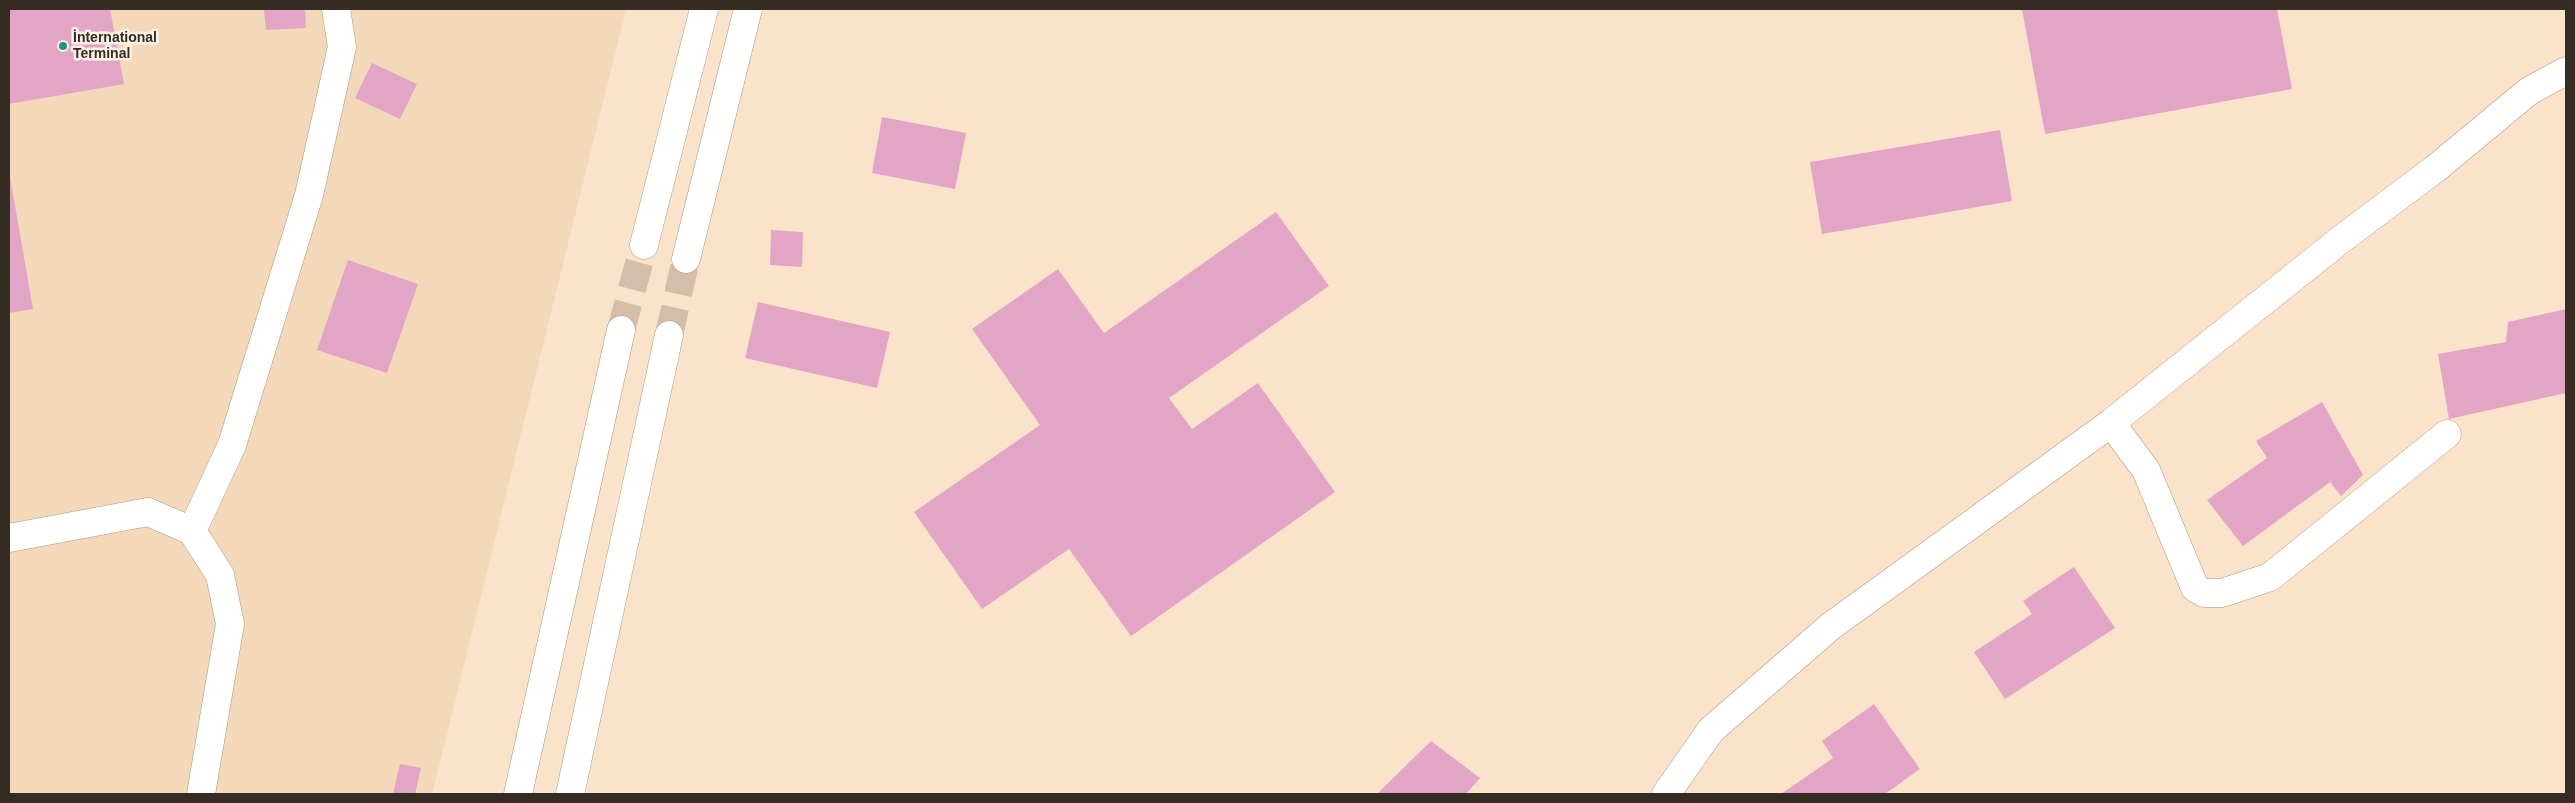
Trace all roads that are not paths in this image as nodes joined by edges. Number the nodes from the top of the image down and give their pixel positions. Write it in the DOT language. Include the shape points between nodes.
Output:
graph roads {
  1 [pos="336,9"];
  2 [pos="704,9"];
  3 [pos="748,9"];
  4 [pos="2566,70"];
  5 [pos="644,245"];
  6 [pos="686,259"];
  7 [pos="621,330"];
  8 [pos="669,335"];
  9 [pos="2111,423"];
  10 [pos="2447,434"];
  11 [pos="192,531"];
  12 [pos="9,538"];
  13 [pos="201,794"];
  14 [pos="518,794"];
  15 [pos="570,794"];
  16 [pos="1666,794"];
  1 -- 11 [label="street" via="342,46 309,195 232,445"];
  2 -- 5 [label="street"];
  3 -- 6 [label="street"];
  4 -- 9 [label="street" via="2529,91 2435,169 2339,241"];
  7 -- 14 [label="street"];
  8 -- 15 [label="street"];
  9 -- 10 [label="street" via="2146,470 2194,588 2204,593 2222,593 2270,577"];
  9 -- 16 [label="street" via="1831,626 1711,730"];
  11 -- 12 [label="street" via="148,512"];
  11 -- 13 [label="street" via="220,575 230,624"];
}
